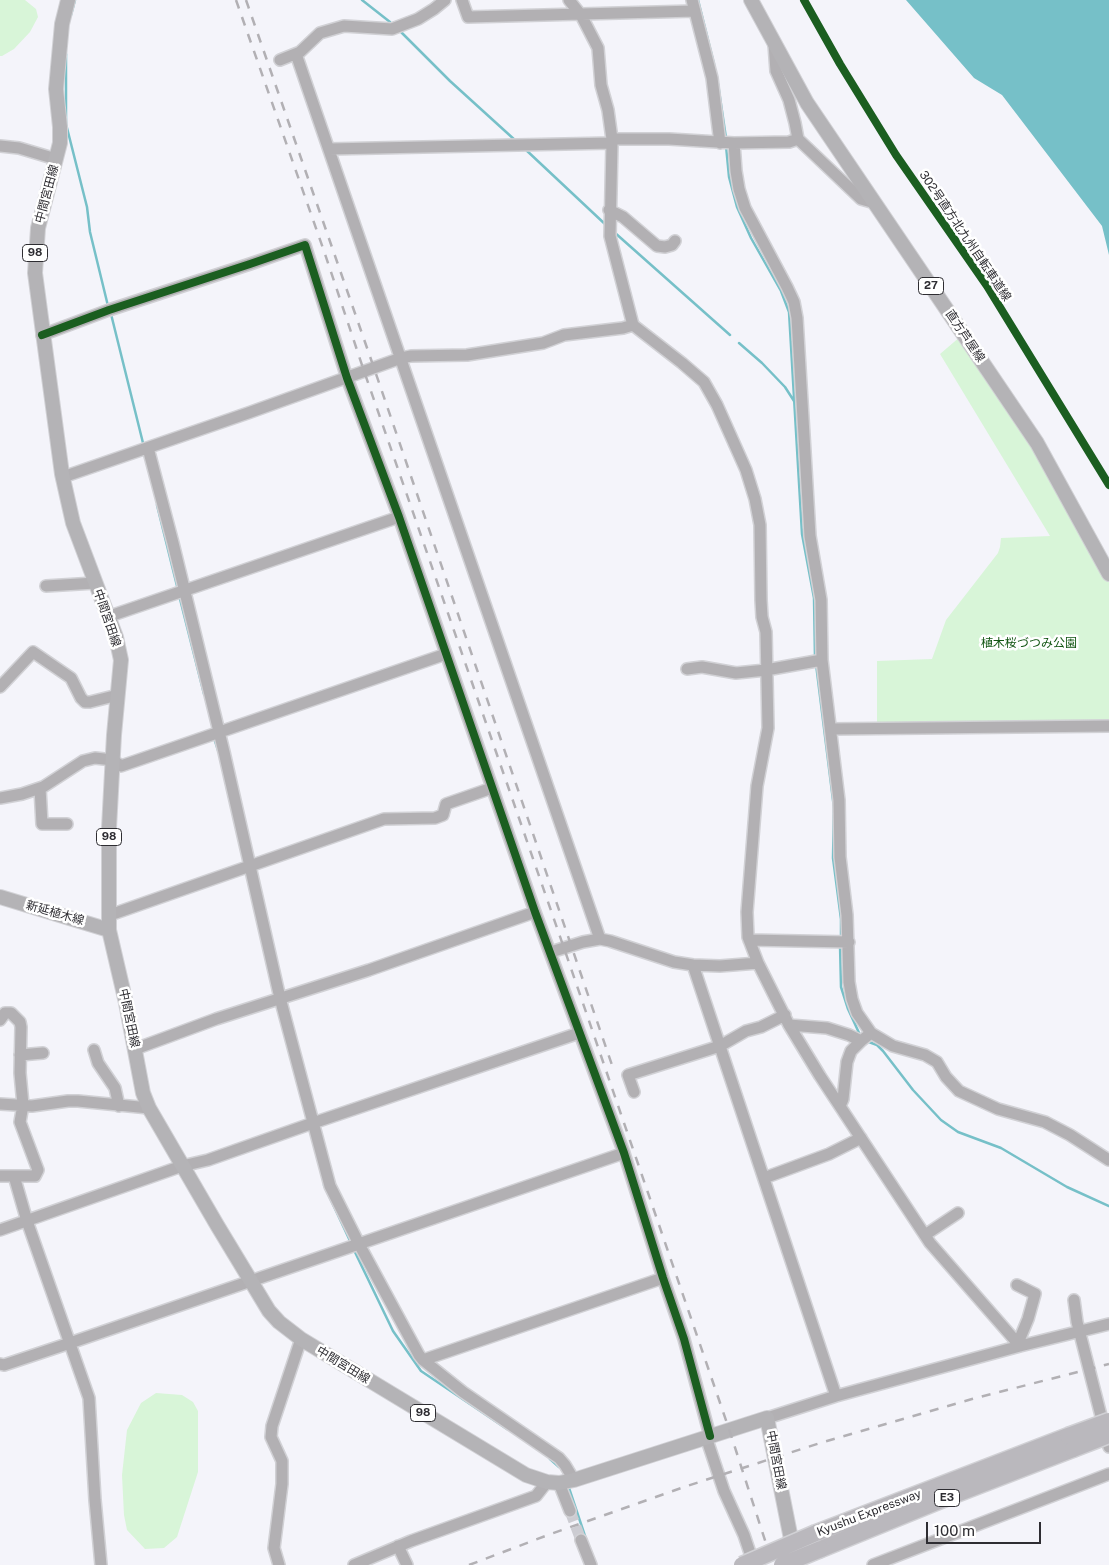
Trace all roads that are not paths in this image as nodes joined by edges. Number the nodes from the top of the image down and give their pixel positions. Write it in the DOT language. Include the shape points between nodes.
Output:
graph roads {
  1 [pos="68,0"];
  2 [pos="444,0"];
  3 [pos="462,0"];
  4 [pos="569,0"];
  5 [pos="751,0"];
  6 [pos="694,5"];
  7 [pos="579,13"];
  8 [pos="774,44"];
  9 [pos="296,54"];
  10 [pos="280,60"];
  11 [pos="798,139"];
  12 [pos="612,141"];
  13 [pos="727,142"];
  14 [pos="0,146"];
  15 [pos="329,149"];
  16 [pos="56,159"];
  17 [pos="875,203"];
  18 [pos="609,210"];
  19 [pos="675,241"];
  20 [pos="633,325"];
  21 [pos="42,334"];
  22 [pos="401,358"];
  23 [pos="347,378"];
  24 [pos="148,448"];
  25 [pos="62,476"];
  26 [pos="399,517"];
  27 [pos="1109,574"];
  28 [pos="95,583"];
  29 [pos="46,586"];
  30 [pos="184,590"];
  31 [pos="107,617"];
  32 [pos="446,654"];
  33 [pos="822,660"];
  34 [pos="687,669"];
  35 [pos="766,670"];
  36 [pos="0,686"];
  37 [pos="118,695"];
  38 [pos="1109,726"];
  39 [pos="831,728"];
  40 [pos="219,732"];
  41 [pos="113,760"];
  42 [pos="40,788"];
  43 [pos="492,788"];
  44 [pos="0,798"];
  45 [pos="67,824"];
  46 [pos="250,867"];
  47 [pos="0,897"];
  48 [pos="535,912"];
  49 [pos="110,915"];
  50 [pos="110,930"];
  51 [pos="600,940"];
  52 [pos="749,940"];
  53 [pos="849,942"];
  54 [pos="551,952"];
  55 [pos="758,964"];
  56 [pos="694,965"];
  57 [pos="280,998"];
  58 [pos="0,1020"];
  59 [pos="787,1020"];
  60 [pos="871,1032"];
  61 [pos="579,1033"];
  62 [pos="861,1041"];
  63 [pos="720,1046"];
  64 [pos="135,1048"];
  65 [pos="94,1050"];
  66 [pos="43,1053"];
  67 [pos="20,1054"];
  68 [pos="634,1092"];
  69 [pos="0,1104"];
  70 [pos="23,1105"];
  71 [pos="119,1106"];
  72 [pos="840,1106"];
  73 [pos="149,1108"];
  74 [pos="313,1123"];
  75 [pos="861,1138"];
  76 [pos="624,1153"];
  77 [pos="1109,1160"];
  78 [pos="182,1166"];
  79 [pos="0,1176"];
  80 [pos="14,1176"];
  81 [pos="764,1178"];
  82 [pos="958,1213"];
  83 [pos="27,1221"];
  84 [pos="0,1230"];
  85 [pos="925,1236"];
  86 [pos="359,1244"];
  87 [pos="663,1278"];
  88 [pos="250,1282"];
  89 [pos="1016,1285"];
  90 [pos="1074,1300"];
  91 [pos="1109,1324"];
  92 [pos="1080,1332"];
  93 [pos="301,1339"];
  94 [pos="70,1343"];
  95 [pos="1019,1344"];
  96 [pos="422,1360"];
  97 [pos="0,1364"];
  98 [pos="836,1396"];
  99 [pos="767,1418"];
  100 [pos="1109,1420"];
  101 [pos="1109,1435"];
  102 [pos="708,1437"];
  103 [pos="1071,1442"];
  104 [pos="1109,1447"];
  105 [pos="1109,1474"];
  106 [pos="574,1480"];
  107 [pos="553,1482"];
  108 [pos="570,1511"];
  109 [pos="581,1540"];
  110 [pos="398,1546"];
  111 [pos="758,1561"];
  112 [pos="101,1565"];
  113 [pos="279,1565"];
  114 [pos="354,1565"];
  115 [pos="407,1565"];
  116 [pos="591,1565"];
  117 [pos="729,1565"];
  118 [pos="742,1565"];
  119 [pos="782,1565"];
  120 [pos="796,1565"];
  121 [pos="873,1565"];
  1 -- 16 [label="main road, 中間宮田線 / 98" via="58,56 56,89 60,135"];
  2 -- 9 [label="street" via="418,19 392,29 344,26 320,33"];
  3 -- 7 [label="street" via="468,17"];
  4 -- 7 [label="street"];
  5 -- 8 [label="main road, 直方芦屋線 / 27"];
  6 -- 7 [label="street"];
  6 -- 13 [label="street"];
  7 -- 12 [label="street" via="598,48 601,85"];
  8 -- 11 [label="street" via="776,71 789,100"];
  8 -- 17 [label="main road, 直方芦屋線 / 27" via="806,103"];
  9 -- 10 [label="street"];
  9 -- 15 [label="street"];
  11 -- 13 [label="street" via="788,142"];
  11 -- 17 [label="street" via="861,199"];
  12 -- 13 [label="street"];
  12 -- 15 [label="street"];
  12 -- 18 [label="street"];
  13 -- 33 [label="street" via="745,208 787,287 797,318 810,528 821,600"];
  14 -- 16 [label="street"];
  15 -- 22 [label="street"];
  16 -- 21 [label="main road, 中間宮田線 / 98" via="35,249 34,273"];
  17 -- 27 [label="main road, 直方芦屋線 / 27" via="1037,443"];
  18 -- 19 [label="street" via="623,216 657,246 665,247"];
  18 -- 20 [label="street" via="610,236"];
  20 -- 22 [label="street" via="467,355"];
  20 -- 35 [label="street" via="704,382 746,470 760,526"];
  21 -- 23 [label="street" via="306,245"];
  21 -- 25 [label="main road, 中間宮田線 / 98"];
  22 -- 23 [label="street"];
  22 -- 51 [label="street"];
  23 -- 24 [label="street"];
  23 -- 26 [label="street"];
  24 -- 25 [label="street"];
  24 -- 30 [label="street"];
  25 -- 28 [label="main road, 中間宮田線 / 98" via="73,523"];
  26 -- 30 [label="street"];
  26 -- 32 [label="street"];
  28 -- 29 [label="street"];
  28 -- 31 [label="main road, 中間宮田線 / 98"];
  30 -- 31 [label="street"];
  30 -- 40 [label="street"];
  31 -- 37 [label="main road, 中間宮田線 / 98" via="121,660"];
  32 -- 40 [label="street"];
  32 -- 43 [label="street"];
  33 -- 35 [label="street"];
  33 -- 39 [label="street"];
  34 -- 35 [label="street" via="702,667 736,673"];
  35 -- 52 [label="street" via="768,728 757,786 747,912"];
  36 -- 37 [label="street" via="33,652 71,678 85,702"];
  37 -- 41 [label="main road, 中間宮田線 / 98"];
  38 -- 39 [label="street"];
  39 -- 53 [label="street" via="840,800 840,858"];
  40 -- 41 [label="street" via="121,766"];
  40 -- 46 [label="street"];
  41 -- 42 [label="street" via="95,758 83,761"];
  41 -- 49 [label="main road, 中間宮田線 / 98" via="109,828"];
  42 -- 44 [label="street"];
  42 -- 45 [label="street" via="42,824"];
  43 -- 46 [label="street" via="446,804 443,816 384,819"];
  43 -- 48 [label="street"];
  46 -- 49 [label="street"];
  46 -- 57 [label="street"];
  47 -- 50 [label="main road, 新延植木線"];
  48 -- 54 [label="street"];
  48 -- 57 [label="street"];
  49 -- 50 [label="main road, 中間宮田線 / 98"];
  50 -- 64 [label="main road, 中間宮田線 / 98"];
  51 -- 54 [label="street"];
  51 -- 56 [label="street"];
  52 -- 53 [label="street"];
  52 -- 55 [label="street"];
  53 -- 60 [label="street" via="852,1000"];
  54 -- 61 [label="street"];
  55 -- 56 [label="street"];
  55 -- 59 [label="street"];
  56 -- 63 [label="street"];
  57 -- 64 [label="street"];
  57 -- 74 [label="street"];
  58 -- 67 [label="street" via="5,1013 11,1013 20,1022"];
  59 -- 62 [label="street" via="827,1028"];
  59 -- 63 [label="street" via="746,1031"];
  59 -- 72 [label="street"];
  60 -- 62 [label="street"];
  60 -- 77 [label="street" via="893,1046 937,1062 959,1091 998,1109 1045,1122"];
  61 -- 74 [label="street"];
  61 -- 76 [label="street"];
  62 -- 72 [label="street" via="851,1051 847,1062"];
  63 -- 68 [label="street" via="628,1075"];
  63 -- 81 [label="street"];
  64 -- 73 [label="main road, 中間宮田線 / 98"];
  65 -- 71 [label="street" via="98,1063 115,1088"];
  66 -- 67 [label="street"];
  67 -- 70 [label="street"];
  69 -- 70 [label="street"];
  70 -- 71 [label="street" via="78,1101"];
  70 -- 80 [label="street" via="20,1122 38,1170 35,1176"];
  71 -- 73 [label="street"];
  72 -- 75 [label="street"];
  73 -- 78 [label="main road, 中間宮田線 / 98"];
  74 -- 78 [label="street"];
  74 -- 86 [label="street" via="330,1186"];
  75 -- 81 [label="street"];
  75 -- 85 [label="street"];
  76 -- 86 [label="street"];
  76 -- 87 [label="street"];
  78 -- 83 [label="street"];
  78 -- 88 [label="main road, 中間宮田線 / 98"];
  79 -- 80 [label="street"];
  80 -- 83 [label="street"];
  81 -- 98 [label="street"];
  82 -- 85 [label="street"];
  83 -- 84 [label="street"];
  83 -- 94 [label="street"];
  85 -- 95 [label="street"];
  86 -- 88 [label="street"];
  86 -- 96 [label="street"];
  87 -- 96 [label="street"];
  87 -- 102 [label="street" via="684,1339"];
  88 -- 93 [label="main road, 中間宮田線 / 98" via="269,1311"];
  88 -- 94 [label="street"];
  89 -- 95 [label="street" via="1036,1294"];
  90 -- 92 [label="street"];
  91 -- 92 [label="street"];
  92 -- 95 [label="street"];
  92 -- 104 [label="street"];
  93 -- 107 [label="main road, 中間宮田線 / 98" via="526,1475"];
  93 -- 113 [label="street" via="272,1426 271,1437 282,1461 274,1548"];
  94 -- 97 [label="street"];
  94 -- 112 [label="street" via="89,1398"];
  95 -- 98 [label="street"];
  96 -- 106 [label="street" via="559,1458"];
  98 -- 99 [label="street"];
  99 -- 102 [label="main road, 中間宮田線"];
  99 -- 120 [label="main road, 中間宮田線"];
  100 -- 103 [label="highway, Kyushu Expressway / E3, bridge"];
  101 -- 103 [label="highway, Kyushu Expressway / E3, bridge"];
  102 -- 106 [label="main road, 中間宮田線"];
  102 -- 111 [label="street" via="724,1491"];
  103 -- 111 [label="highway, Kyushu Expressway / E3, bridge" via="816,1533"];
  103 -- 119 [label="highway, Kyushu Expressway / E3, bridge" via="946,1498"];
  105 -- 121 [label="street"];
  106 -- 107 [label="main road, 中間宮田線"];
  107 -- 108 [label="street"];
  107 -- 110 [label="street" via="536,1496"];
  109 -- 116 [label="street"];
  110 -- 114 [label="street"];
  110 -- 115 [label="street"];
  111 -- 117 [label="highway, bridge"];
  111 -- 118 [label="highway, Kyushu Expressway / E3, bridge"];
}
